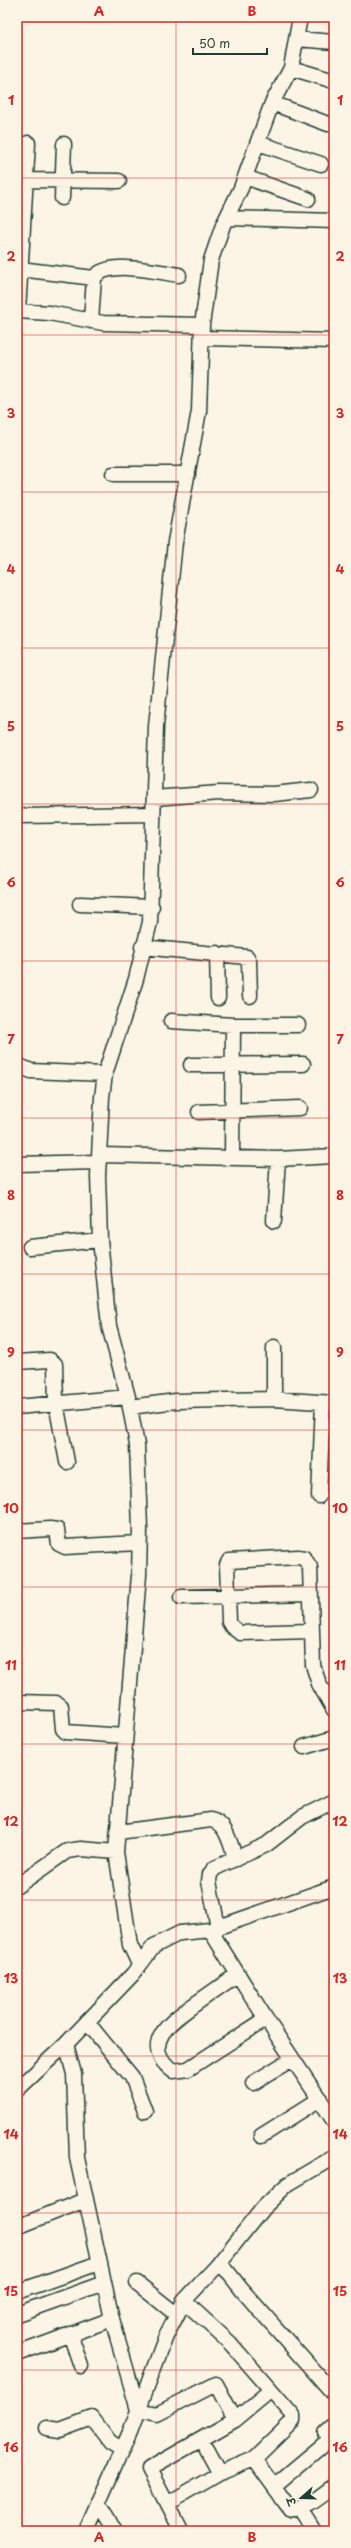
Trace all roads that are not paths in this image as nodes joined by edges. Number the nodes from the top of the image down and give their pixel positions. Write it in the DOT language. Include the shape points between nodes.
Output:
graph roads {
  1 [pos="300,17"];
  2 [pos="297,39"];
  3 [pos="334,42"];
  4 [pos="290,68"];
  5 [pos="334,81"];
  6 [pos="272,104"];
  7 [pos="328,124"];
  8 [pos="28,143"];
  9 [pos="258,143"];
  10 [pos="64,144"];
  11 [pos="322,164"];
  12 [pos="245,177"];
  13 [pos="26,180"];
  14 [pos="62,180"];
  15 [pos="119,181"];
  16 [pos="62,198"];
  17 [pos="21,199"];
  18 [pos="308,199"];
  19 [pos="227,218"];
  20 [pos="334,221"];
  21 [pos="19,239"];
  22 [pos="20,269"];
  23 [pos="179,274"];
  24 [pos="94,278"];
  25 [pos="18,311"];
  26 [pos="91,321"];
  27 [pos="202,331"];
  28 [pos="334,341"];
  29 [pos="113,474"];
  30 [pos="188,474"];
  31 [pos="311,790"];
  32 [pos="154,798"];
  33 [pos="153,814"];
  34 [pos="20,816"];
  35 [pos="80,904"];
  36 [pos="152,907"];
  37 [pos="142,947"];
  38 [pos="217,953"];
  39 [pos="250,996"];
  40 [pos="218,998"];
  41 [pos="171,1022"];
  42 [pos="233,1025"];
  43 [pos="298,1025"];
  44 [pos="232,1064"];
  45 [pos="303,1064"];
  46 [pos="17,1065"];
  47 [pos="191,1065"];
  48 [pos="104,1074"];
  49 [pos="300,1108"];
  50 [pos="231,1110"];
  51 [pos="199,1112"];
  52 [pos="334,1156"];
  53 [pos="232,1157"];
  54 [pos="99,1158"];
  55 [pos="278,1159"];
  56 [pos="17,1164"];
  57 [pos="274,1221"];
  58 [pos="100,1240"];
  59 [pos="30,1247"];
  60 [pos="274,1347"];
  61 [pos="17,1362"];
  62 [pos="274,1399"];
  63 [pos="129,1402"];
  64 [pos="56,1403"];
  65 [pos="329,1403"];
  66 [pos="17,1407"];
  67 [pos="67,1462"];
  68 [pos="319,1496"];
  69 [pos="17,1531"];
  70 [pos="138,1543"];
  71 [pos="310,1594"];
  72 [pos="228,1596"];
  73 [pos="181,1597"];
  74 [pos="311,1631"];
  75 [pos="17,1702"];
  76 [pos="334,1710"];
  77 [pos="124,1736"];
  78 [pos="334,1738"];
  79 [pos="304,1747"];
  80 [pos="334,1801"];
  81 [pos="118,1832"];
  82 [pos="116,1852"];
  83 [pos="236,1859"];
  84 [pos="17,1886"];
  85 [pos="334,1887"];
  86 [pos="214,1929"];
  87 [pos="139,1964"];
  88 [pos="238,1974"];
  89 [pos="266,2019"];
  90 [pos="87,2022"];
  91 [pos="66,2044"];
  92 [pos="292,2059"];
  93 [pos="254,2084"];
  94 [pos="17,2090"];
  95 [pos="320,2100"];
  96 [pos="145,2111"];
  97 [pos="334,2121"];
  98 [pos="261,2136"];
  99 [pos="334,2158"];
  100 [pos="85,2200"];
  101 [pos="17,2227"];
  102 [pos="220,2262"];
  103 [pos="99,2263"];
  104 [pos="104,2283"];
  105 [pos="137,2283"];
  106 [pos="17,2292"];
  107 [pos="184,2301"];
  108 [pos="17,2314"];
  109 [pos="177,2315"];
  110 [pos="112,2318"];
  111 [pos="70,2334"];
  112 [pos="17,2354"];
  113 [pos="81,2366"];
  114 [pos="271,2390"];
  115 [pos="334,2394"];
  116 [pos="138,2410"];
  117 [pos="235,2420"];
  118 [pos="47,2428"];
  119 [pos="328,2434"];
  120 [pos="121,2449"];
  121 [pos="207,2450"];
  122 [pos="254,2459"];
  123 [pos="220,2473"];
  124 [pos="275,2485"];
  125 [pos="334,2486"];
  126 [pos="98,2504"];
  127 [pos="167,2504"];
  128 [pos="300,2509"];
  129 [pos="86,2531"];
  130 [pos="115,2531"];
  131 [pos="181,2531"];
  132 [pos="314,2531"];
  1 -- 2 [label="street"];
  2 -- 3 [label="street"];
  2 -- 4 [label="street"];
  4 -- 5 [label="street"];
  4 -- 6 [label="street"];
  6 -- 7 [label="street"];
  6 -- 9 [label="street"];
  8 -- 13 [label="street"];
  9 -- 11 [label="street"];
  9 -- 12 [label="street"];
  10 -- 14 [label="street"];
  12 -- 18 [label="street"];
  12 -- 19 [label="street"];
  13 -- 14 [label="street"];
  13 -- 17 [label="street"];
  14 -- 15 [label="street"];
  14 -- 16 [label="street"];
  17 -- 21 [label="street"];
  19 -- 20 [label="street"];
  19 -- 27 [label="street" via="211,260"];
  21 -- 22 [label="street"];
  22 -- 24 [label="street"];
  22 -- 25 [label="street"];
  23 -- 24 [label="street" via="118,268 98,272"];
  24 -- 26 [label="street"];
  25 -- 26 [label="street" via="49,313"];
  26 -- 27 [label="street"];
  27 -- 28 [label="street"];
  27 -- 30 [label="street" via="200,411"];
  29 -- 30 [label="street"];
  30 -- 32 [label="street" via="175,542 161,667"];
  31 -- 32 [label="street" via="274,794 219,793"];
  32 -- 33 [label="street"];
  33 -- 34 [label="street"];
  33 -- 36 [label="street"];
  35 -- 36 [label="street"];
  36 -- 37 [label="street"];
  37 -- 38 [label="street"];
  37 -- 48 [label="street" via="136,979"];
  38 -- 39 [label="street" via="247,957"];
  38 -- 40 [label="street"];
  41 -- 42 [label="street"];
  42 -- 43 [label="street"];
  42 -- 44 [label="street"];
  44 -- 45 [label="street"];
  44 -- 47 [label="street"];
  44 -- 50 [label="street"];
  46 -- 48 [label="street" via="31,1071"];
  48 -- 54 [label="street"];
  49 -- 50 [label="street"];
  50 -- 51 [label="street"];
  50 -- 53 [label="street"];
  52 -- 55 [label="street"];
  53 -- 54 [label="street"];
  53 -- 55 [label="street"];
  54 -- 56 [label="street"];
  54 -- 58 [label="street"];
  55 -- 57 [label="street"];
  58 -- 59 [label="street"];
  58 -- 63 [label="street" via="109,1326"];
  60 -- 62 [label="street"];
  61 -- 64 [label="street" via="53,1361"];
  62 -- 63 [label="street"];
  62 -- 65 [label="street"];
  63 -- 64 [label="street"];
  63 -- 70 [label="street" via="137,1445 140,1529"];
  64 -- 66 [label="street"];
  64 -- 67 [label="street"];
  65 -- 68 [label="street"];
  69 -- 70 [label="street" via="57,1530 59,1544 65,1547"];
  70 -- 77 [label="street" via="139,1575"];
  71 -- 72 [label="street"];
  71 -- 72 [label="street" via="310,1567 304,1558 298,1557 229,1561"];
  71 -- 74 [label="street"];
  72 -- 73 [label="street"];
  72 -- 74 [label="street" via="229,1622 232,1628 240,1633"];
  74 -- 76 [label="street" via="316,1676"];
  75 -- 77 [label="street" via="56,1703 61,1706 63,1729 66,1732"];
  77 -- 81 [label="street"];
  78 -- 79 [label="street"];
  80 -- 83 [label="street" via="302,1817 266,1845"];
  81 -- 82 [label="street"];
  81 -- 83 [label="street" via="217,1821 223,1827"];
  82 -- 84 [label="street" via="81,1849 67,1851"];
  82 -- 87 [label="street" via="130,1945"];
  83 -- 86 [label="street" via="215,1868 210,1874"];
  85 -- 86 [label="street"];
  86 -- 87 [label="street" via="180,1932 154,1946"];
  86 -- 88 [label="street"];
  87 -- 90 [label="street" via="133,1974"];
  88 -- 89 [label="street"];
  88 -- 89 [label="street" via="172,2021 160,2035 158,2045 161,2057 173,2071 188,2069"];
  89 -- 92 [label="street"];
  90 -- 91 [label="street"];
  90 -- 96 [label="street" via="132,2077"];
  91 -- 94 [label="street"];
  91 -- 100 [label="street" via="74,2074 77,2158"];
  92 -- 93 [label="street"];
  92 -- 95 [label="street"];
  95 -- 97 [label="street"];
  95 -- 98 [label="street"];
  99 -- 102 [label="street" via="288,2184 263,2208"];
  100 -- 101 [label="street"];
  100 -- 103 [label="street"];
  102 -- 107 [label="street"];
  102 -- 115 [label="street"];
  103 -- 104 [label="street"];
  103 -- 106 [label="street"];
  104 -- 108 [label="street"];
  104 -- 110 [label="street"];
  105 -- 109 [label="street"];
  107 -- 109 [label="street"];
  107 -- 114 [label="street" via="230,2343"];
  109 -- 116 [label="street" via="166,2336"];
  110 -- 111 [label="street"];
  110 -- 116 [label="street"];
  111 -- 112 [label="street"];
  111 -- 113 [label="street"];
  114 -- 117 [label="street"];
  114 -- 122 [label="street" via="293,2415 293,2421"];
  116 -- 117 [label="street" via="157,2414 216,2384"];
  116 -- 120 [label="street"];
  117 -- 127 [label="street" via="149,2469"];
  118 -- 120 [label="street" via="60,2430 92,2418 110,2442"];
  119 -- 124 [label="street"];
  120 -- 126 [label="street"];
  121 -- 123 [label="street"];
  122 -- 123 [label="street"];
  122 -- 124 [label="street"];
  123 -- 127 [label="street"];
  124 -- 128 [label="street" via="291,2510"];
  125 -- 128 [label="street"];
  126 -- 129 [label="street"];
  126 -- 130 [label="street"];
  127 -- 131 [label="street"];
  128 -- 132 [label="street"];
}
